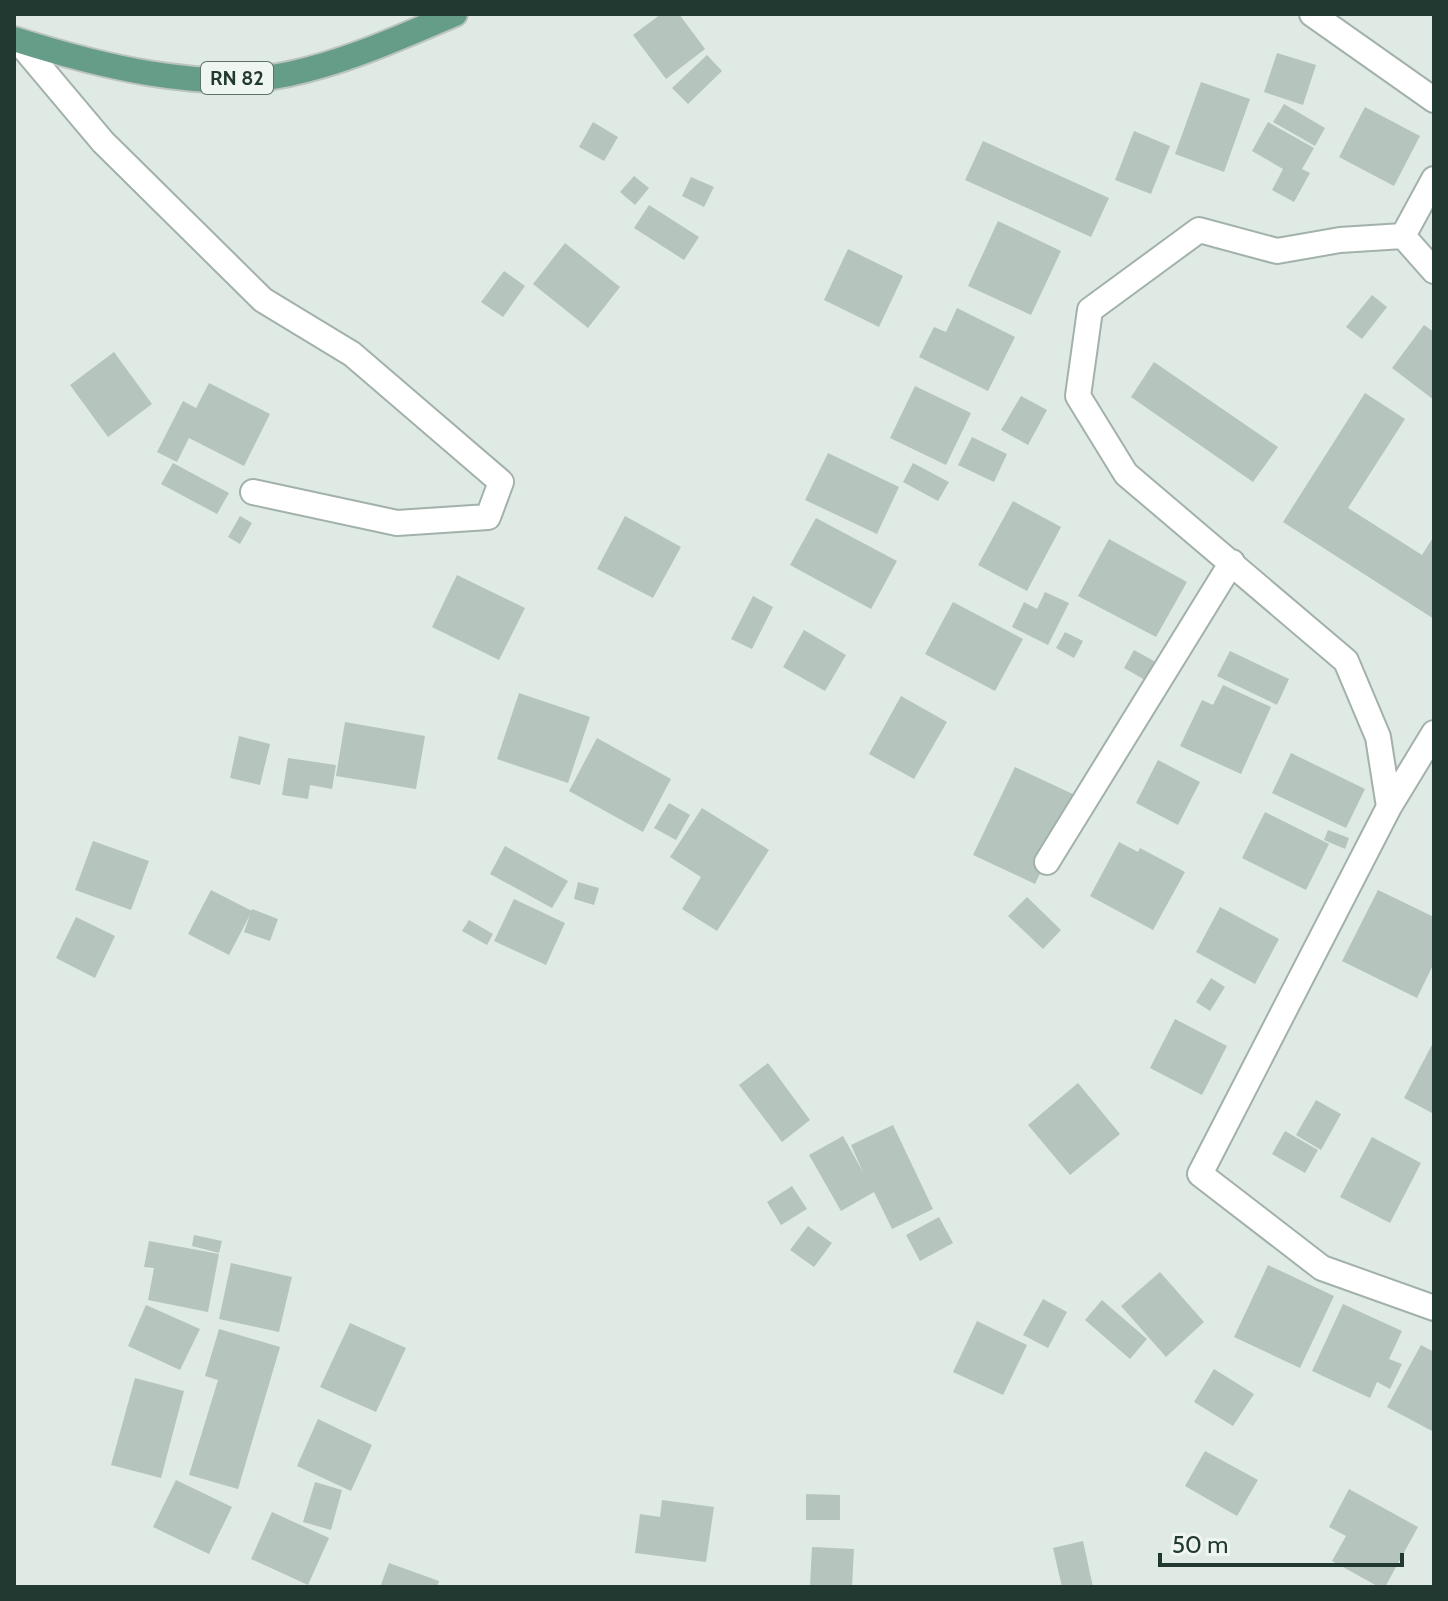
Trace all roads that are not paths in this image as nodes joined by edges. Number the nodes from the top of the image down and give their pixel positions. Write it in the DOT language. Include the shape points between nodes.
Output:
graph roads {
  1 [pos="455,14"];
  2 [pos="1312,14"];
  3 [pos="16,40"];
  4 [pos="1434,100"];
  5 [pos="1434,179"];
  6 [pos="1403,236"];
  7 [pos="1434,271"];
  8 [pos="253,492"];
  9 [pos="1232,562"];
  10 [pos="1434,733"];
  11 [pos="1389,807"];
  12 [pos="1047,862"];
  13 [pos="1434,1308"];
  1 -- 3 [label="main road, RN 82" via="383,45 287,75 193,81"];
  2 -- 4 [label="street"];
  3 -- 8 [label="street" via="103,142 263,300 352,354 501,482 488,517 397,523"];
  5 -- 6 [label="street"];
  6 -- 7 [label="street"];
  6 -- 9 [label="street" via="1277,251 1199,230 1090,310 1078,396 1126,474"];
  9 -- 11 [label="street" via="1346,661 1378,737"];
  9 -- 12 [label="street"];
  10 -- 11 [label="street"];
  11 -- 13 [label="street" via="1200,1174 1322,1268"];
}
